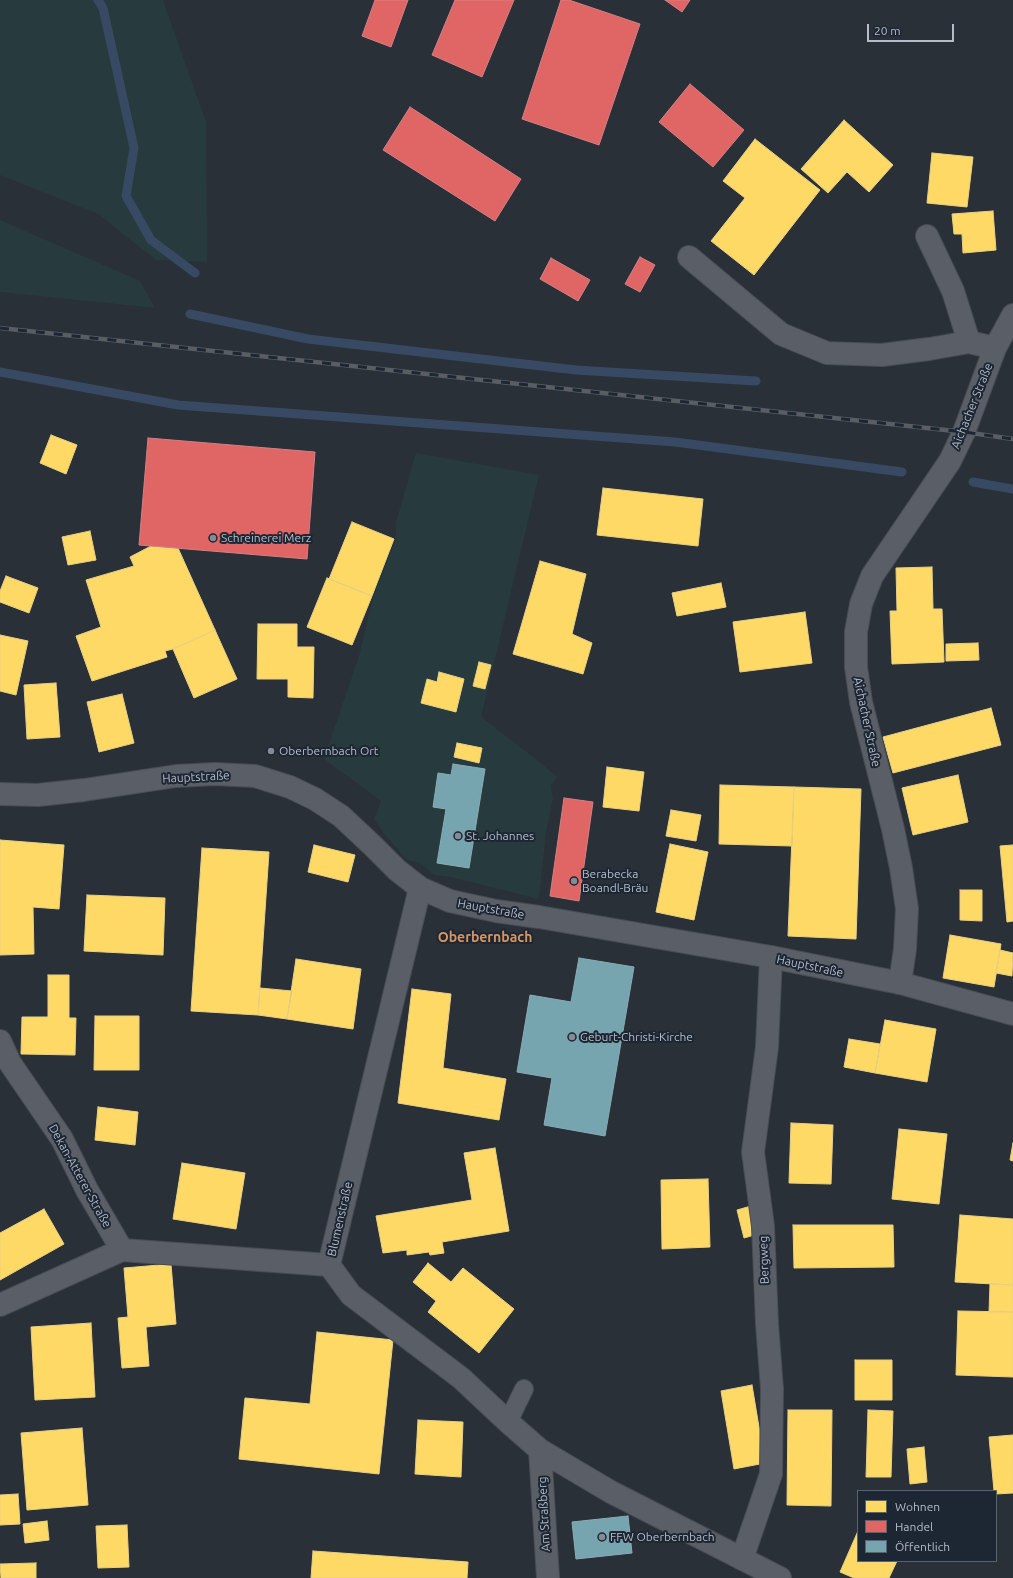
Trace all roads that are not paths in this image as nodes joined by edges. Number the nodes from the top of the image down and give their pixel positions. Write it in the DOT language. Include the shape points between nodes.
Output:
graph roads {
  1 [pos="927,236"];
  2 [pos="689,257"];
  3 [pos="1013,315"];
  4 [pos="969,342"];
  5 [pos="995,348"];
  6 [pos="0,794"];
  7 [pos="420,888"];
  8 [pos="771,957"];
  9 [pos="900,984"];
  10 [pos="1013,1014"];
  11 [pos="0,1041"];
  12 [pos="122,1250"];
  13 [pos="330,1265"];
  14 [pos="0,1305"];
  15 [pos="524,1389"];
  16 [pos="508,1422"];
  17 [pos="540,1450"];
  18 [pos="742,1558"];
  19 [pos="548,1578"];
  20 [pos="780,1578"];
  1 -- 4 [label="street" via="953,291"];
  2 -- 4 [label="street, Aichacher Straße" via="781,334 827,353 882,354"];
  3 -- 5 [label="street, Aichacher Straße"];
  4 -- 5 [label="street, Aichacher Straße"];
  5 -- 9 [label="street, Aichacher Straße" via="964,432 950,461 872,576 861,604 856,632 856,667 861,702 893,829 907,909"];
  6 -- 7 [label="street, Hauptstraße" via="84,790 184,776 255,776 290,787 315,799 334,812 396,870"];
  7 -- 8 [label="street, Hauptstraße" via="450,901 496,911"];
  7 -- 13 [label="street, Blumenstraße"];
  8 -- 9 [label="street, Hauptstraße"];
  8 -- 18 [label="street, Bergweg" via="767,1047 753,1152 762,1226 772,1389 771,1474"];
  9 -- 10 [label="street, Hauptstraße"];
  11 -- 12 [label="street, Dekan-Atterer-Straße" via="10,1063 62,1139 87,1190"];
  12 -- 13 [label="street, Blumenstraße"];
  12 -- 14 [label="street, Blumenstraße"];
  13 -- 16 [label="street" via="351,1295 461,1378"];
  15 -- 16 [label="lane"];
  16 -- 17 [label="street"];
  17 -- 18 [label="street" via="611,1492"];
  17 -- 19 [label="street, Am Straßberg"];
  18 -- 20 [label="street"];
}
